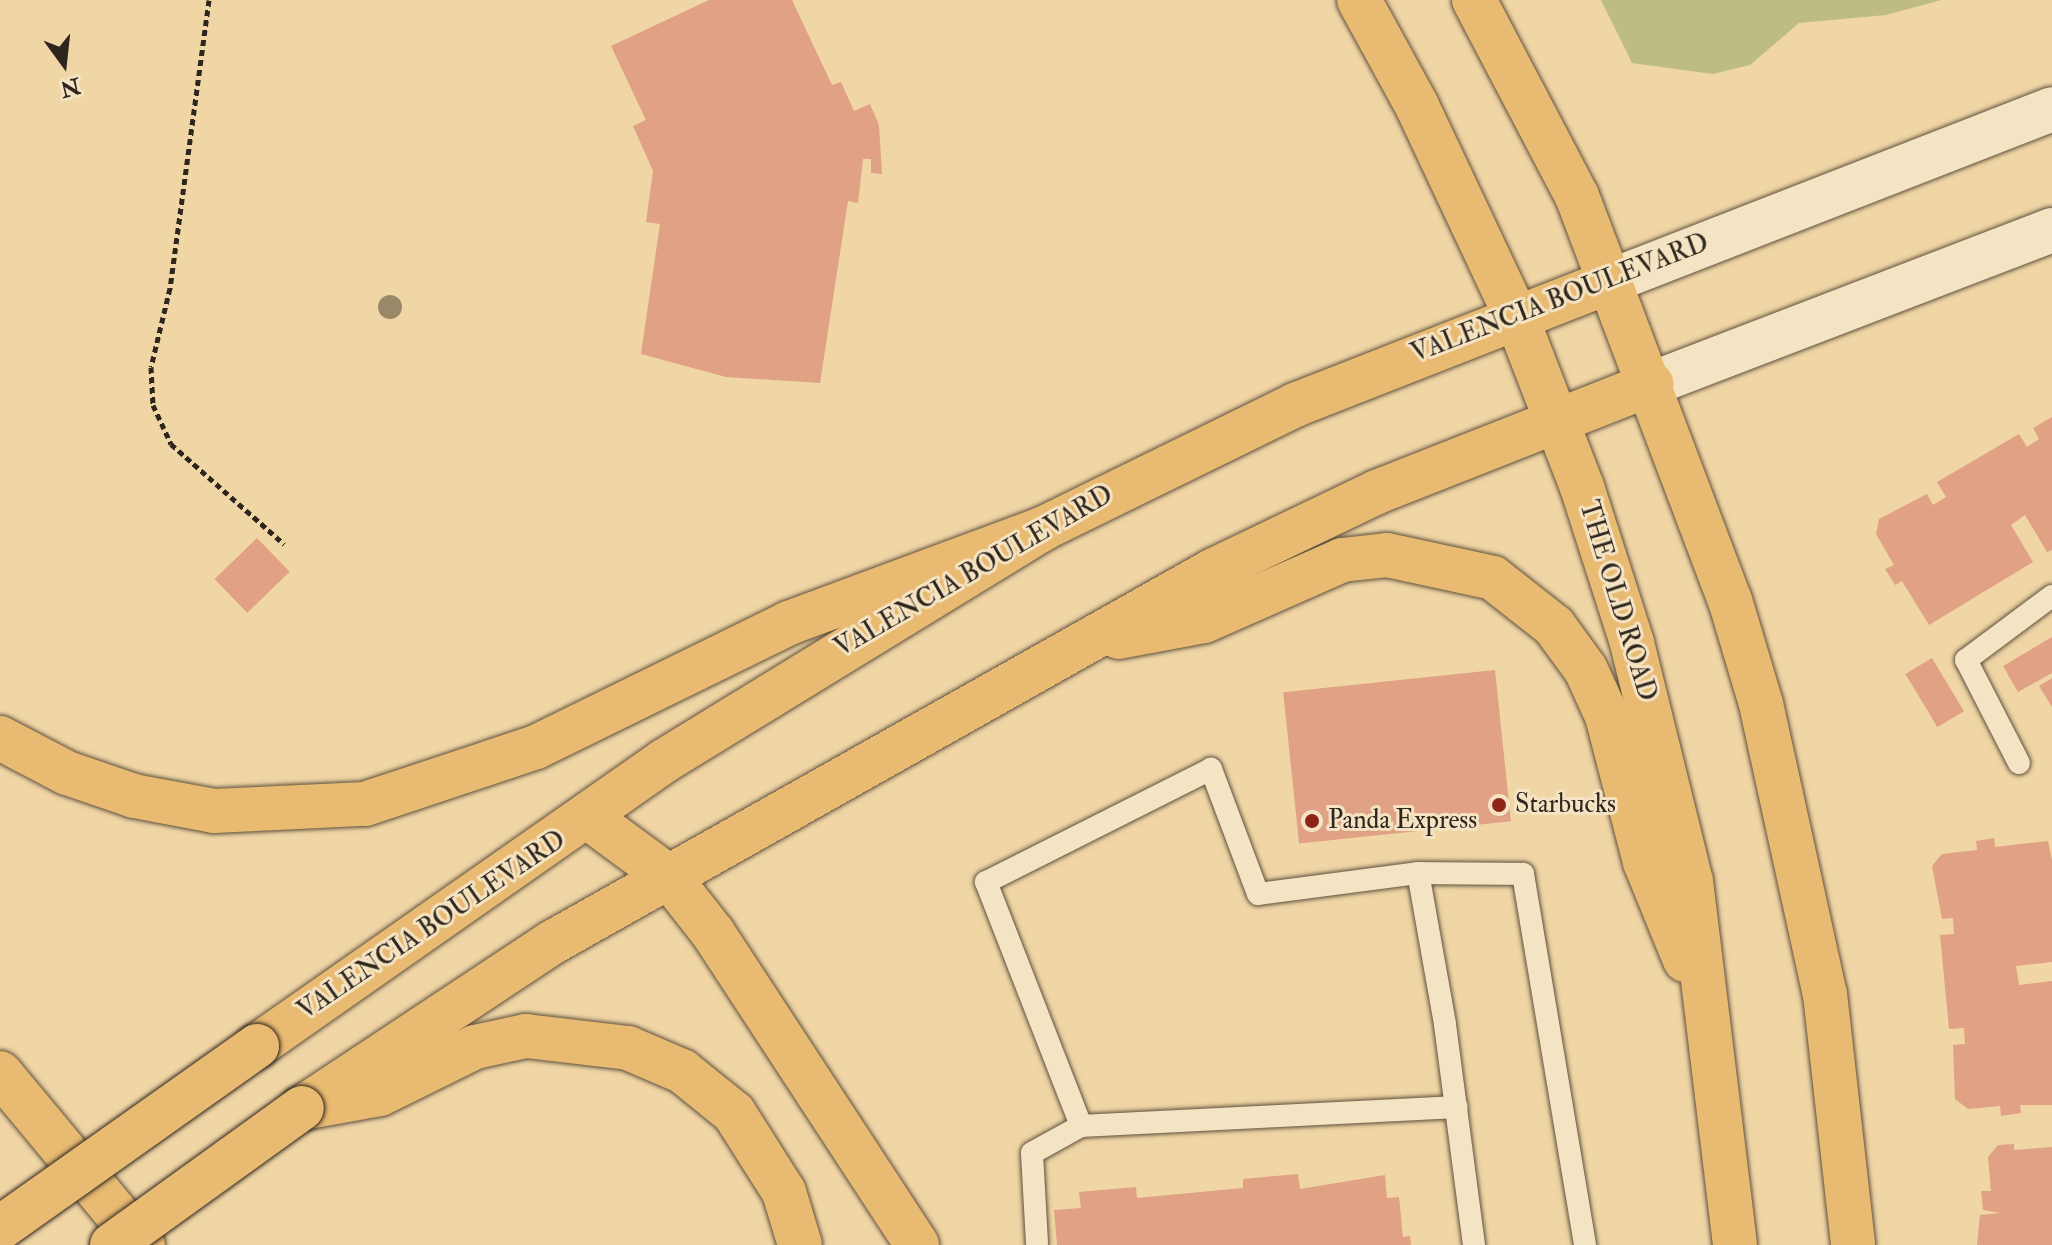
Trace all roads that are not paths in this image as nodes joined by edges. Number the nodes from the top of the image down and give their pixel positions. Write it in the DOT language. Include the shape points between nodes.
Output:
graph roads {
  1 [pos="1359,0"];
  2 [pos="1474,0"];
  3 [pos="2052,109"];
  4 [pos="2052,230"];
  5 [pos="1611,281"];
  6 [pos="1516,316"];
  7 [pos="1651,384"];
  8 [pos="1557,419"];
  9 [pos="1044,528"];
  10 [pos="2052,596"];
  11 [pos="1081,645"];
  12 [pos="0,738"];
  13 [pos="2019,763"];
  14 [pos="589,818"];
  15 [pos="1418,873"];
  16 [pos="669,877"];
  17 [pos="1701,1000"];
  18 [pos="0,1073"];
  19 [pos="1457,1107"];
  20 [pos="302,1108"];
  21 [pos="1081,1126"];
  22 [pos="0,1214"];
  23 [pos="0,1228"];
  24 [pos="1037,1243"];
  25 [pos="22,1245"];
  26 [pos="112,1245"];
  27 [pos="143,1245"];
  28 [pos="800,1245"];
  29 [pos="917,1245"];
  30 [pos="1474,1245"];
  31 [pos="1585,1245"];
  32 [pos="1735,1245"];
  33 [pos="1853,1245"];
  1 -- 6 [label="main road, THE OLD ROAD" via="1417,106"];
  2 -- 5 [label="main road" via="1577,196"];
  3 -- 5 [label="street, VALENCIA BOULEVARD"];
  4 -- 7 [label="street"];
  5 -- 6 [label="main road, VALENCIA BOULEVARD"];
  5 -- 7 [label="main road"];
  6 -- 8 [label="main road, THE OLD ROAD"];
  6 -- 9 [label="main road, VALENCIA BOULEVARD" via="1295,405"];
  7 -- 8 [label="main road"];
  7 -- 33 [label="main road" via="1730,600 1793,835 1825,994"];
  8 -- 11 [label="main road" via="1299,527"];
  8 -- 17 [label="main road, THE OLD ROAD" via="1632,643 1668,774 1691,881"];
  9 -- 12 [label="main road" via="789,623 536,747 365,804 214,811 81,778"];
  9 -- 14 [label="main road, VALENCIA BOULEVARD" via="775,688"];
  10 -- 13 [label="lane" via="1966,660"];
  11 -- 16 [label="main road"];
  11 -- 17 [label="main road" via="1204,621 1342,560 1387,555 1493,578 1554,626 1586,670 1607,716 1645,862"];
  14 -- 16 [label="main road"];
  14 -- 23 [label="main road, VALENCIA BOULEVARD, bridge"];
  15 -- 19 [label="lane"];
  15 -- 21 [label="lane" via="1258,894 1211,769 986,882"];
  15 -- 31 [label="lane" via="1523,874"];
  16 -- 20 [label="main road" via="553,942"];
  16 -- 29 [label="main road" via="713,933"];
  17 -- 32 [label="main road, THE OLD ROAD"];
  18 -- 27 [label="main road"];
  19 -- 21 [label="lane"];
  19 -- 30 [label="lane"];
  20 -- 26 [label="main road, bridge"];
  20 -- 28 [label="main road" via="380,1094 475,1047 526,1036 628,1048 682,1071 734,1113 784,1192"];
  21 -- 24 [label="lane" via="1032,1153"];
  22 -- 25 [label="main road"];
}
